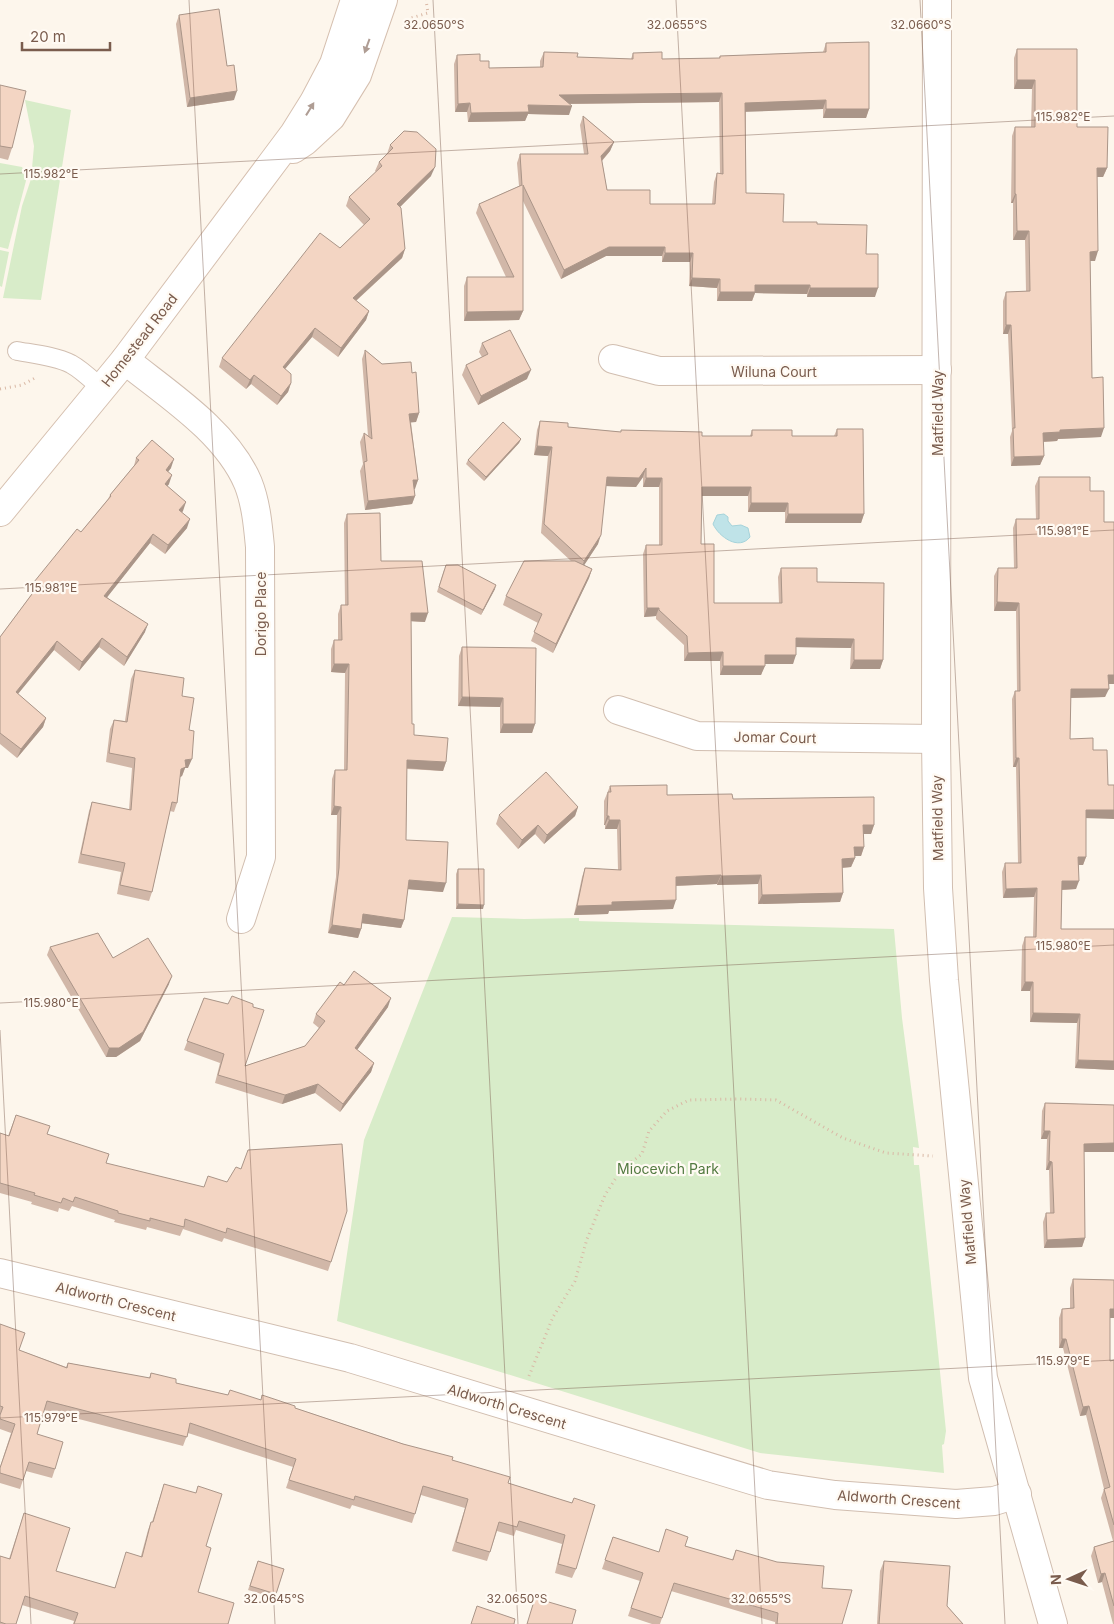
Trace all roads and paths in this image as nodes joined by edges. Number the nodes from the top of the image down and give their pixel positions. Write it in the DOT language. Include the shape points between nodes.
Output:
graph roads {
  1 [pos="356,0"];
  2 [pos="385,0"];
  3 [pos="937,0"];
  4 [pos="273,164"];
  5 [pos="17,351"];
  6 [pos="613,359"];
  7 [pos="125,360"];
  8 [pos="937,370"];
  9 [pos="40,376"];
  10 [pos="101,388"];
  11 [pos="0,389"];
  12 [pos="0,512"];
  13 [pos="618,710"];
  14 [pos="936,739"];
  15 [pos="241,919"];
  16 [pos="942,1156"];
  17 [pos="0,1272"];
  18 [pos="529,1376"];
  19 [pos="1017,1494"];
  20 [pos="1053,1624"];
  4 -- 1 [label="street, Homestead Road, one-way" via="314,102 334,64"];
  2 -- 4 [label="street, Homestead Road, one-way" via="356,75 331,117"];
  3 -- 8 [label="street, Matfield Way"];
  4 -- 7 [label="street, Homestead Road"];
  5 -- 10 [label="lane" via="70,364"];
  6 -- 8 [label="street, Wiluna Court" via="659,371"];
  7 -- 10 [label="street, Homestead Road"];
  7 -- 15 [label="street, Dorigo Place" via="217,437 238,463 257,516 260,557 261,856"];
  8 -- 14 [label="street, Matfield Way"];
  9 -- 11 [label="path" via="22,385"];
  10 -- 12 [label="street, Homestead Road"];
  13 -- 14 [label="street, Jomar Court" via="698,736"];
  14 -- 19 [label="street, Matfield Way" via="938,888 944,980 979,1346 983,1378"];
  16 -- 18 [label="path" via="886,1153 843,1138 776,1100 689,1100 668,1111 648,1131 642,1154 621,1170 605,1195 575,1281 553,1317"];
  17 -- 19 [label="street, Aldworth Crescent" via="350,1358 768,1485 835,1495 956,1504 994,1501"];
  19 -- 20 [label="street, Matfield Way"];
}
